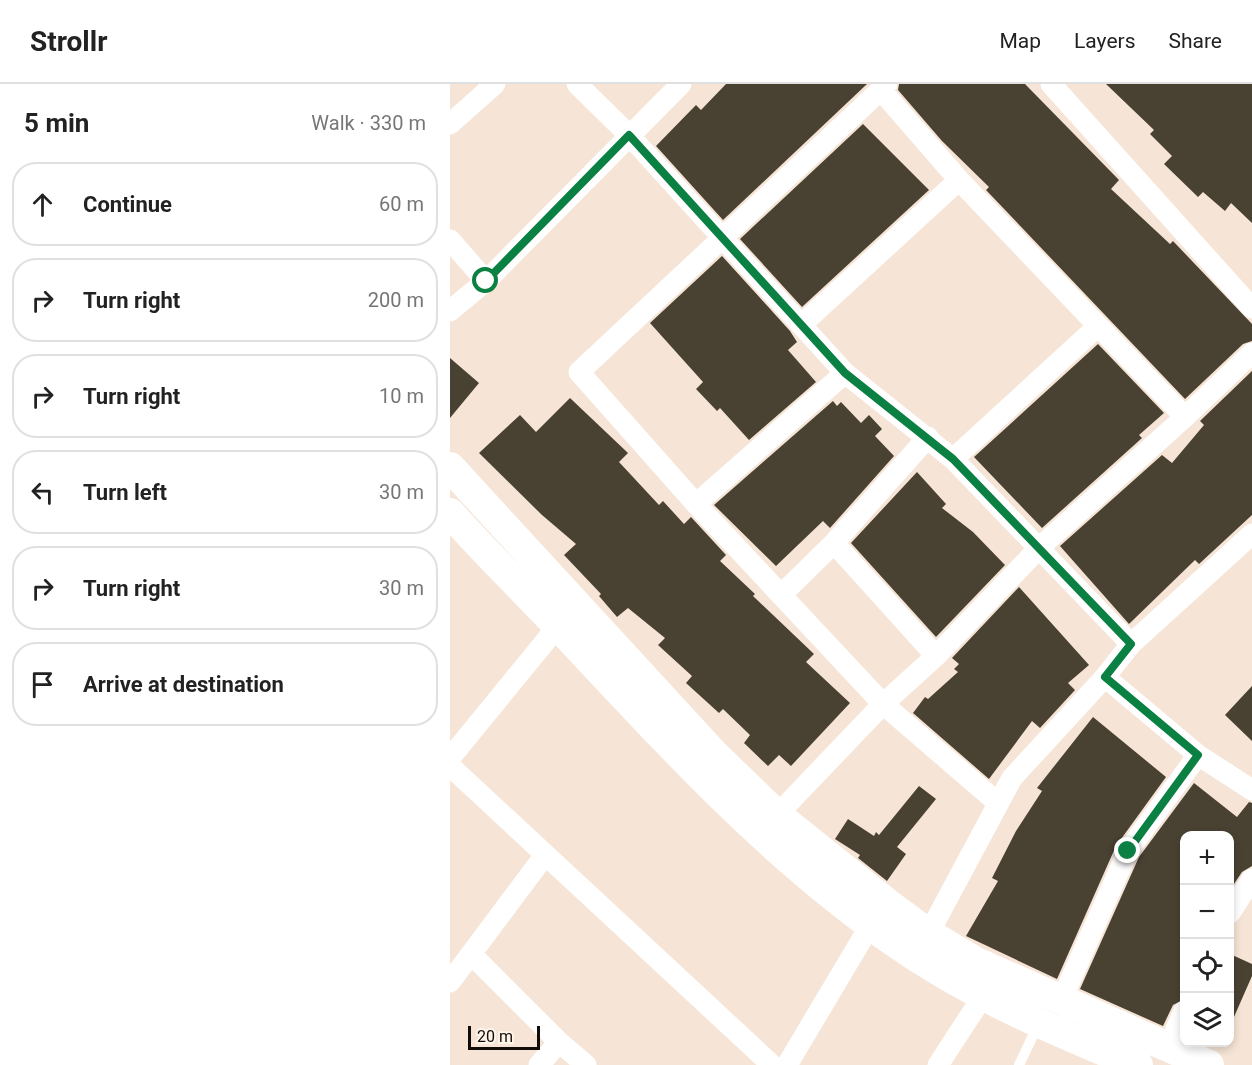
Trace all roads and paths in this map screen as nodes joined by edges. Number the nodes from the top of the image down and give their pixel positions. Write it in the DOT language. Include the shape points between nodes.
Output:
graph roads {
  1 [pos="495,84"];
  2 [pos="577,84"];
  3 [pos="681,84"];
  4 [pos="1051,84"];
  5 [pos="884,87"];
  6 [pos="450,124"];
  7 [pos="629,135"];
  8 [pos="959,180"];
  9 [pos="450,240"];
  10 [pos="722,240"];
  11 [pos="486,281"];
  12 [pos="1252,308"];
  13 [pos="450,311"];
  14 [pos="801,325"];
  15 [pos="1097,327"];
  16 [pos="1252,353"];
  17 [pos="845,373"];
  18 [pos="1185,417"];
  19 [pos="928,437"];
  20 [pos="953,459"];
  21 [pos="450,466"];
  22 [pos="696,504"];
  23 [pos="455,529"];
  24 [pos="1252,534"];
  25 [pos="834,543"];
  26 [pos="1040,547"];
  27 [pos="781,595"];
  28 [pos="567,615"];
  29 [pos="1131,644"];
  30 [pos="936,656"];
  31 [pos="1105,677"];
  32 [pos="883,704"];
  33 [pos="1198,755"];
  34 [pos="450,758"];
  35 [pos="450,766"];
  36 [pos="1252,790"];
  37 [pos="998,803"];
  38 [pos="777,814"];
  39 [pos="545,855"];
  40 [pos="1252,879"];
  41 [pos="1234,906"];
  42 [pos="871,924"];
  43 [pos="922,945"];
  44 [pos="471,954"];
  45 [pos="450,982"];
  46 [pos="983,996"];
  47 [pos="1061,1001"];
  48 [pos="1040,1022"];
  49 [pos="1180,1022"];
  50 [pos="559,1042"];
  51 [pos="1168,1047"];
  52 [pos="1126,1063"];
  53 [pos="1203,1064"];
  54 [pos="539,1065"];
  55 [pos="586,1065"];
  56 [pos="772,1065"];
  57 [pos="788,1065"];
  58 [pos="938,1065"];
  59 [pos="1019,1065"];
  1 -- 6 [label="street"];
  2 -- 7 [label="street"];
  3 -- 7 [label="street"];
  4 -- 12 [label="street"];
  5 -- 8 [label="street"];
  5 -- 10 [label="street"];
  7 -- 10 [label="street"];
  7 -- 11 [label="street"];
  8 -- 14 [label="street"];
  8 -- 15 [label="street"];
  9 -- 11 [label="street"];
  10 -- 14 [label="street"];
  10 -- 22 [label="street" via="579,372"];
  11 -- 13 [label="street"];
  14 -- 17 [label="street"];
  15 -- 18 [label="street"];
  15 -- 20 [label="street"];
  16 -- 18 [label="street"];
  17 -- 19 [label="street"];
  17 -- 22 [label="street"];
  18 -- 26 [label="street"];
  19 -- 20 [label="street"];
  19 -- 25 [label="street"];
  20 -- 26 [label="street"];
  21 -- 28 [label="street"];
  22 -- 27 [label="street"];
  23 -- 28 [label="street"];
  24 -- 29 [label="street"];
  25 -- 27 [label="street"];
  25 -- 30 [label="street"];
  26 -- 29 [label="street"];
  26 -- 30 [label="street"];
  27 -- 32 [label="street"];
  28 -- 34 [label="street"];
  28 -- 38 [label="street"];
  28 -- 42 [label="street" via="704,781 759,833"];
  29 -- 31 [label="street"];
  30 -- 32 [label="street"];
  31 -- 33 [label="street"];
  31 -- 37 [label="street" via="1012,778"];
  32 -- 37 [label="street"];
  32 -- 38 [label="street"];
  33 -- 36 [label="street"];
  33 -- 47 [label="street" via="1128,851"];
  35 -- 39 [label="street"];
  37 -- 43 [label="street"];
  38 -- 43 [label="street"];
  39 -- 44 [label="street"];
  39 -- 56 [label="street"];
  40 -- 41 [label="street"];
  42 -- 43 [label="street"];
  42 -- 57 [label="street"];
  43 -- 46 [label="street"];
  43 -- 47 [label="street" via="976,962"];
  44 -- 45 [label="street"];
  44 -- 50 [label="street"];
  46 -- 48 [label="street"];
  46 -- 58 [label="street"];
  47 -- 51 [label="street"];
  48 -- 52 [label="street"];
  48 -- 59 [label="lane"];
  49 -- 51 [label="street"];
  50 -- 54 [label="street"];
  50 -- 55 [label="street"];
  51 -- 53 [label="street"];
}
